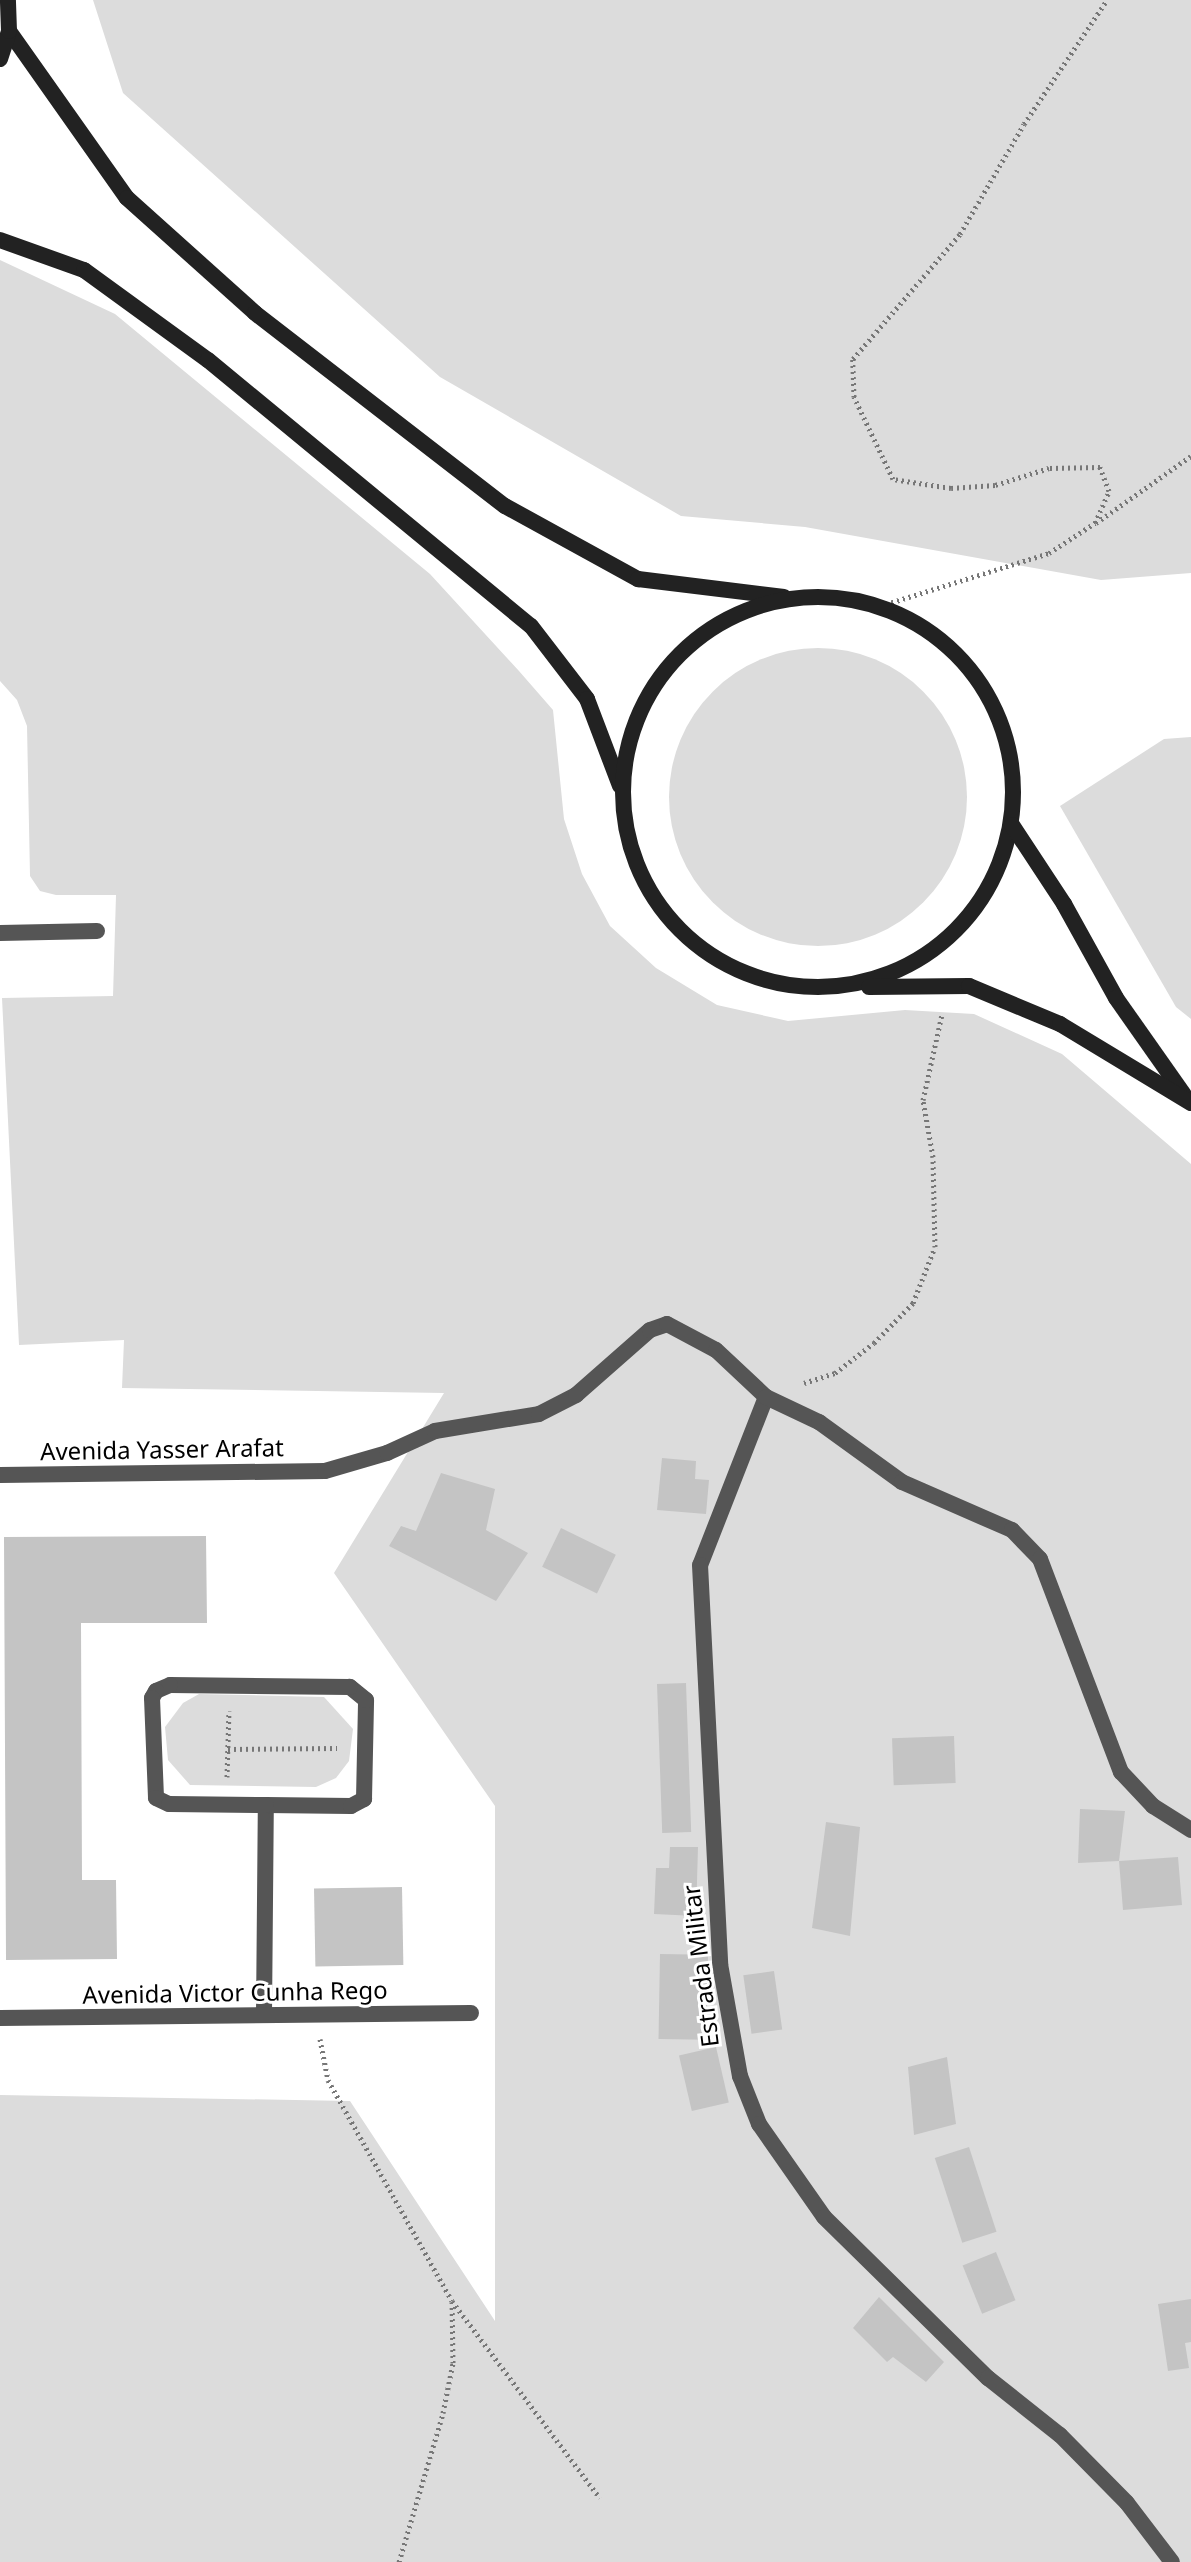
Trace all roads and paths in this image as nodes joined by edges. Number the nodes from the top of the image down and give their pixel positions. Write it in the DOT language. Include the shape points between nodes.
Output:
graph roads {
  1 [pos="8,0"];
  2 [pos="1107,0"];
  3 [pos="9,31"];
  4 [pos="0,59"];
  5 [pos="0,240"];
  6 [pos="1191,456"];
  7 [pos="1095,523"];
  8 [pos="789,598"];
  9 [pos="880,606"];
  10 [pos="621,787"];
  11 [pos="1012,825"];
  12 [pos="97,931"];
  13 [pos="0,933"];
  14 [pos="948,984"];
  15 [pos="832,988"];
  16 [pos="1190,1102"];
  17 [pos="772,1400"];
  18 [pos="0,1475"];
  19 [pos="229,1686"];
  20 [pos="366,1747"];
  21 [pos="228,1749"];
  22 [pos="227,1804"];
  23 [pos="266,1805"];
  24 [pos="1191,1830"];
  25 [pos="471,2013"];
  26 [pos="264,2015"];
  27 [pos="316,2015"];
  28 [pos="0,2018"];
  29 [pos="452,2301"];
  30 [pos="600,2498"];
  31 [pos="399,2562"];
  32 [pos="1172,2562"];
  1 -- 3 [label="street"];
  2 -- 7 [label="path" via="1024,124 960,234 853,359 854,397 893,479 951,488 995,485 1049,468 1100,467 1109,491"];
  3 -- 4 [label="street"];
  3 -- 8 [label="street" via="127,198 255,313 505,506 638,579"];
  5 -- 10 [label="street" via="84,270 208,360 531,626 587,699"];
  6 -- 7 [label="path"];
  7 -- 9 [label="path" via="1049,553"];
  8 -- 9 [label="street" via="835,596"];
  8 -- 10 [label="street" via="736,614 689,643 653,684 630,733"];
  9 -- 11 [label="street" via="915,622 953,650 984,687 1004,730 1014,776"];
  10 -- 15 [label="street" via="630,852 660,909 707,954 767,982"];
  11 -- 15 [label="street" via="989,886 968,918 929,954 883,977"];
  11 -- 16 [label="street" via="1116,998"];
  12 -- 13 [label="street"];
  14 -- 15 [label="street"];
  14 -- 16 [label="street" via="969,986 1060,1024"];
  14 -- 17 [label="path" via="923,1100 933,1157 935,1247 913,1303 844,1366"];
  17 -- 18 [label="street, Avenida Yasser Arafat" via="716,1350 675,1327 658,1326 576,1395 539,1414 435,1431 325,1471"];
  17 -- 24 [label="street" via="819,1422 902,1482 1012,1530 1040,1559 1121,1772 1153,1806"];
  17 -- 32 [label="street, Estrada Militar" via="700,1565 720,1964 740,2076 759,2124 824,2217 988,2378 1060,2435 1127,2503"];
  19 -- 20 [label="street" via="357,1690 366,1700"];
  19 -- 21 [label="path"];
  19 -- 22 [label="street" via="170,1685 152,1698 156,1798 169,1804"];
  20 -- 21 [label="path"];
  20 -- 23 [label="street" via="367,1791 359,1803"];
  21 -- 22 [label="path"];
  22 -- 23 [label="street"];
  23 -- 26 [label="street"];
  25 -- 27 [label="street, Avenida Victor Cunha Rego"];
  26 -- 27 [label="street, Avenida Victor Cunha Rego"];
  26 -- 28 [label="street, Avenida Victor Cunha Rego"];
  27 -- 29 [label="path" via="328,2080"];
  29 -- 30 [label="path"];
  29 -- 31 [label="path" via="453,2363 443,2413"];
}
